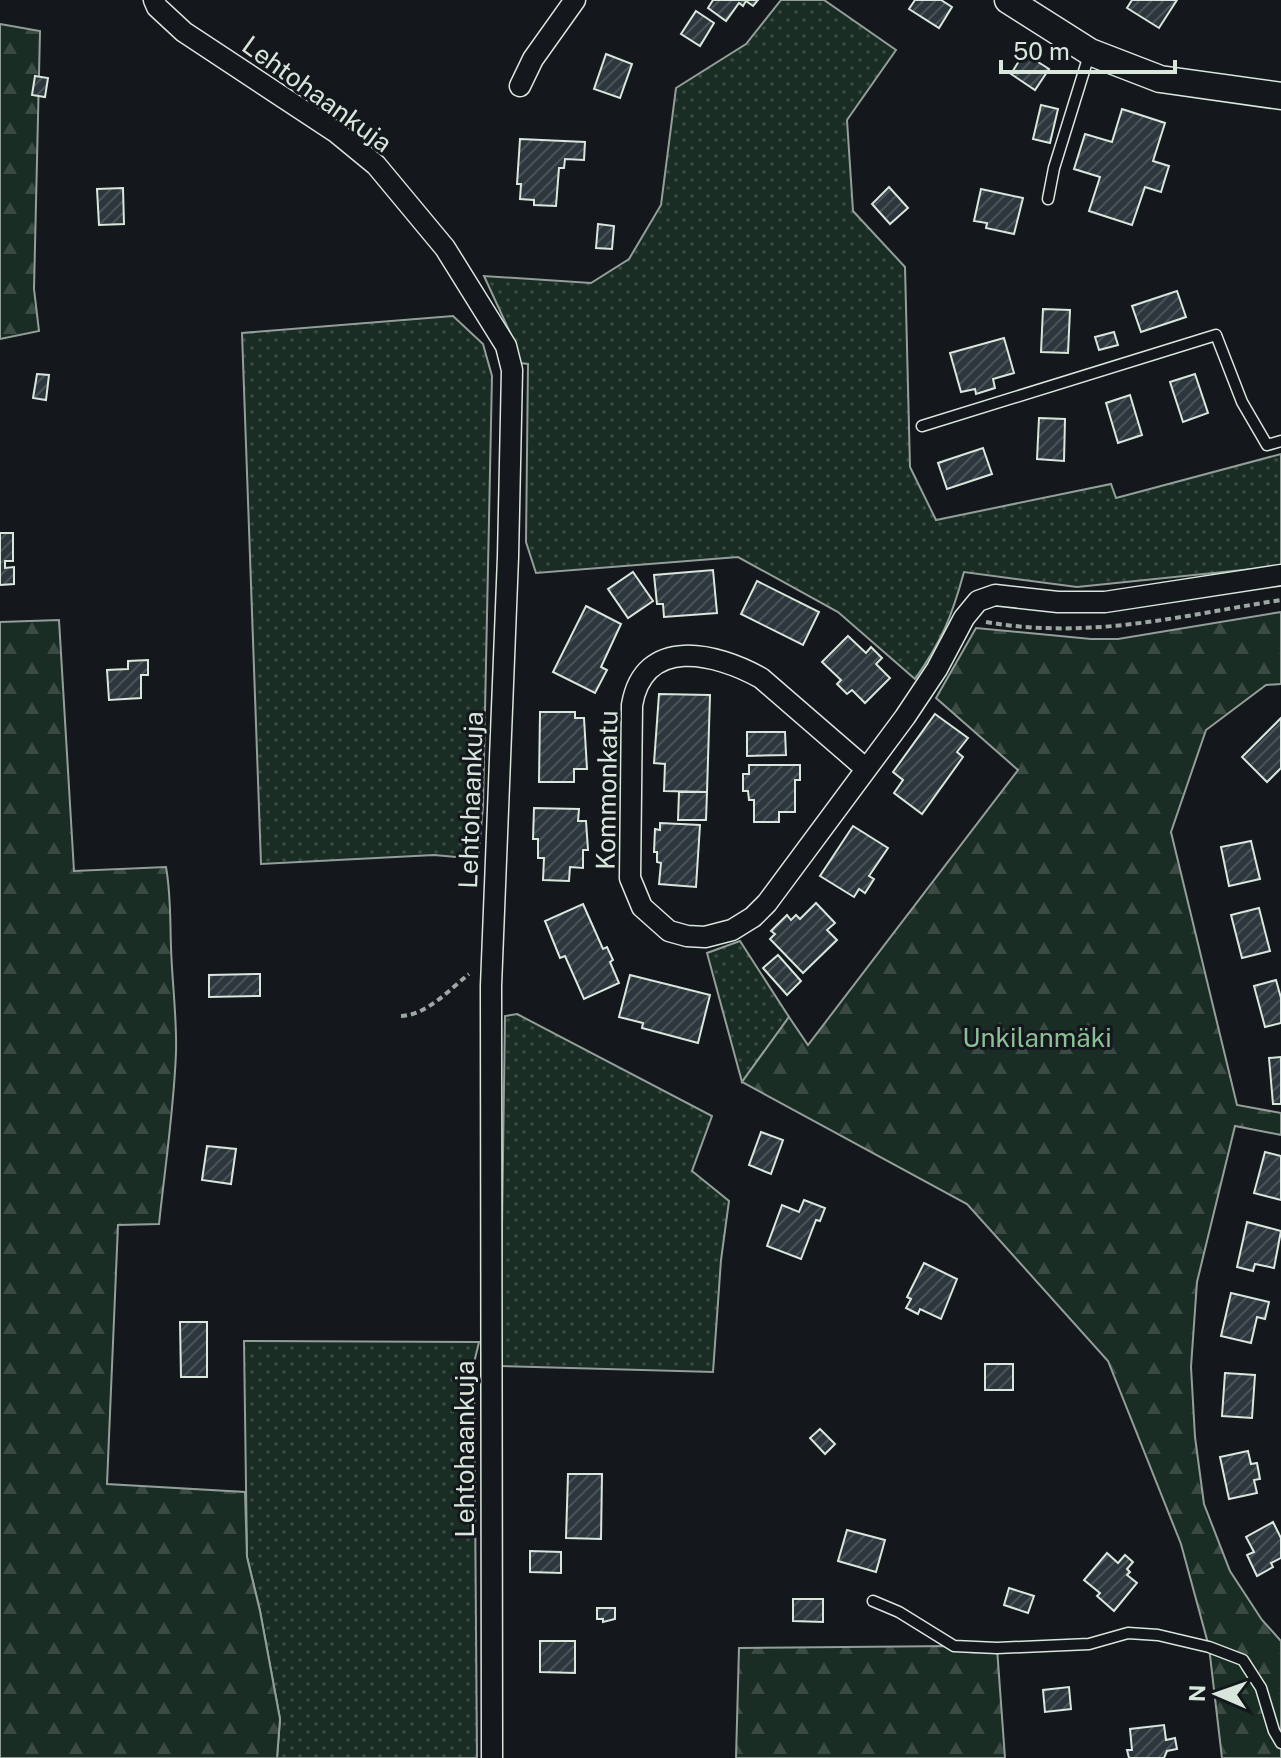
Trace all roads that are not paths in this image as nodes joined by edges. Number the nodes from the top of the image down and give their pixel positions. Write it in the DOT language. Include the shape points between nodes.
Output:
graph roads {
  1 [pos="154,0"];
  2 [pos="575,0"];
  3 [pos="1008,0"];
  4 [pos="1090,52"];
  5 [pos="520,86"];
  6 [pos="1281,96"];
  7 [pos="1048,199"];
  8 [pos="922,426"];
  9 [pos="1281,441"];
  10 [pos="1281,575"];
  11 [pos="865,768"];
  12 [pos="873,1601"];
  13 [pos="1281,1743"];
  14 [pos="492,1758"];
  1 -- 14 [label="street, Lehtohaankuja" via="184,32 337,133 376,165 445,248 506,346 512,370 491,964"];
  2 -- 5 [label="street"];
  3 -- 4 [label="street"];
  4 -- 6 [label="street" via="1160,79"];
  4 -- 7 [label="lane"];
  8 -- 9 [label="lane" via="1216,335 1242,402 1267,445"];
  10 -- 11 [label="street, Kommonkatu" via="1105,602 995,595 978,601 905,717"];
  11 -- 11 [label="street, Kommonkatu" via="753,917 719,935 687,936 669,931 642,907 630,878 632,705 640,678 660,661 710,656 745,669"];
  12 -- 13 [label="lane" via="954,1646 1089,1644 1128,1633 1209,1647 1243,1660 1261,1688"];
}
